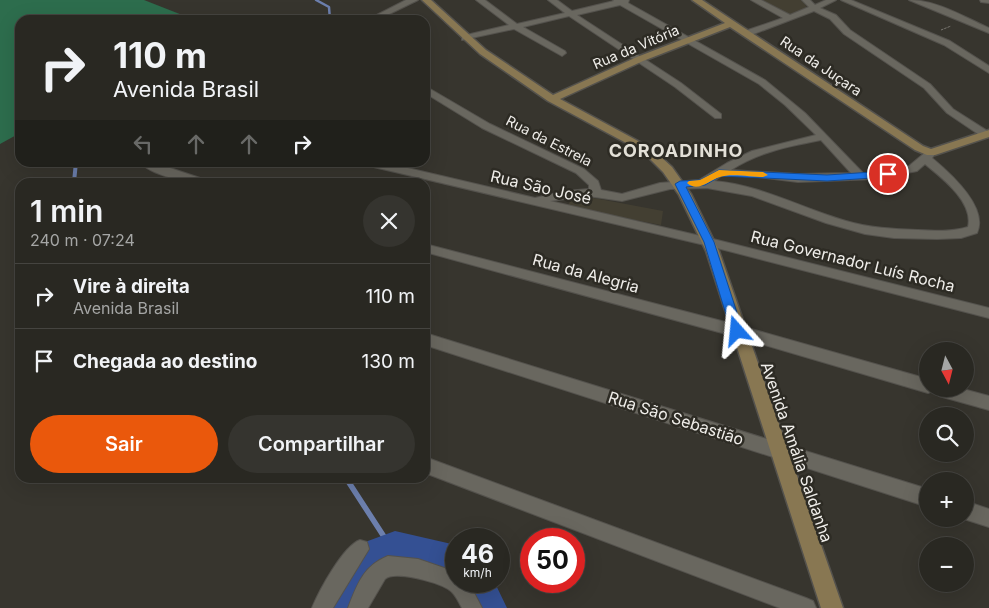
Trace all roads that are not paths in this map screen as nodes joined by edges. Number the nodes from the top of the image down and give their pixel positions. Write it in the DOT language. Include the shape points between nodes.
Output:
graph roads {
  1 [pos="414,0"];
  2 [pos="426,0"];
  3 [pos="480,0"];
  4 [pos="552,0"];
  5 [pos="631,0"];
  6 [pos="696,0"];
  7 [pos="755,0"];
  8 [pos="806,0"];
  9 [pos="832,0"];
  10 [pos="845,0"];
  11 [pos="913,0"];
  12 [pos="984,0"];
  13 [pos="619,1"];
  14 [pos="989,1"];
  15 [pos="812,8"];
  16 [pos="380,15"];
  17 [pos="572,15"];
  18 [pos="790,18"];
  19 [pos="732,23"];
  20 [pos="515,26"];
  21 [pos="989,31"];
  22 [pos="748,33"];
  23 [pos="466,38"];
  24 [pos="688,39"];
  25 [pos="562,53"];
  26 [pos="640,59"];
  27 [pos="989,70"];
  28 [pos="430,92"];
  29 [pos="552,99"];
  30 [pos="718,116"];
  31 [pos="823,136"];
  32 [pos="985,136"];
  33 [pos="929,156"];
  34 [pos="152,167"];
  35 [pos="386,167"];
  36 [pos="719,173"];
  37 [pos="861,177"];
  38 [pos="186,178"];
  39 [pos="702,183"];
  40 [pos="680,184"];
  41 [pos="596,193"];
  42 [pos="533,202"];
  43 [pos="709,242"];
  44 [pos="430,249"];
  45 [pos="989,313"];
  46 [pos="737,331"];
  47 [pos="430,340"];
  48 [pos="919,383"];
  49 [pos="971,398"];
  50 [pos="989,403"];
  51 [pos="778,450"];
  52 [pos="430,467"];
  53 [pos="919,495"];
  54 [pos="974,513"];
  55 [pos="989,518"];
  56 [pos="360,549"];
  57 [pos="322,608"];
  58 [pos="358,608"];
  59 [pos="472,608"];
  60 [pos="806,608"];
  61 [pos="832,608"];
  1 -- 16 [label="street"];
  2 -- 23 [label="main road, Avenida Amália Saldanha"];
  3 -- 20 [label="street"];
  4 -- 17 [label="street"];
  5 -- 13 [label="street"];
  6 -- 19 [label="main road, Rua da Juçara"];
  7 -- 18 [label="street"];
  8 -- 15 [label="street"];
  9 -- 15 [label="street"];
  10 -- 27 [label="street" via="934,37"];
  11 -- 21 [label="street"];
  12 -- 14 [label="street"];
  13 -- 17 [label="street"];
  13 -- 24 [label="street"];
  15 -- 18 [label="street"];
  15 -- 32 [label="street" via="835,18 847,32 927,86 950,111"];
  17 -- 20 [label="street"];
  17 -- 26 [label="street"];
  18 -- 22 [label="street"];
  19 -- 22 [label="main road, Rua da Juçara"];
  19 -- 24 [label="main road, Rua da Vitória"];
  20 -- 23 [label="street"];
  20 -- 25 [label="street"];
  22 -- 33 [label="main road, Rua da Juçara"];
  23 -- 29 [label="main road, Avenida Amália Saldanha"];
  24 -- 26 [label="main road, Rua da Vitória"];
  24 -- 31 [label="street" via="762,82"];
  26 -- 29 [label="main road, Rua da Vitória"];
  26 -- 30 [label="street" via="675,80"];
  28 -- 41 [label="street, Rua da Estrela" via="486,126 580,171 594,184"];
  29 -- 40 [label="main road, Avenida Amália Saldanha" via="647,150"];
  31 -- 36 [label="street" via="740,158"];
  31 -- 37 [label="street"];
  32 -- 33 [label="main road"];
  33 -- 37 [label="street" via="913,168"];
  33 -- 39 [label="street" via="975,215 973,230 964,234 929,235 868,230 757,194"];
  34 -- 38 [label="street"];
  35 -- 42 [label="street, Rua São José"];
  36 -- 37 [label="street" via="798,178"];
  36 -- 39 [label="street"];
  39 -- 40 [label="street"];
  40 -- 41 [label="street" via="626,198"];
  40 -- 43 [label="main road, Avenida Amália Saldanha"];
  41 -- 42 [label="street, Rua da Estrela" via="573,193"];
  42 -- 43 [label="street, Rua São José"];
  43 -- 45 [label="street, Rua Governador Luís Rocha"];
  43 -- 46 [label="main road, Avenida Amália Saldanha"];
  44 -- 46 [label="street, Rua da Alegria"];
  46 -- 48 [label="street, Rua da Alegria"];
  46 -- 51 [label="main road, Avenida Amália Saldanha"];
  47 -- 51 [label="street, Rua São Sebastião"];
  49 -- 50 [label="street"];
  51 -- 53 [label="street, Rua São Sebastião"];
  51 -- 61 [label="main road, Avenida Amália Saldanha"];
  52 -- 60 [label="street"];
  54 -- 55 [label="street"];
  56 -- 57 [label="street"];
  58 -- 59 [label="street" via="382,568 394,564 457,583"];
}
